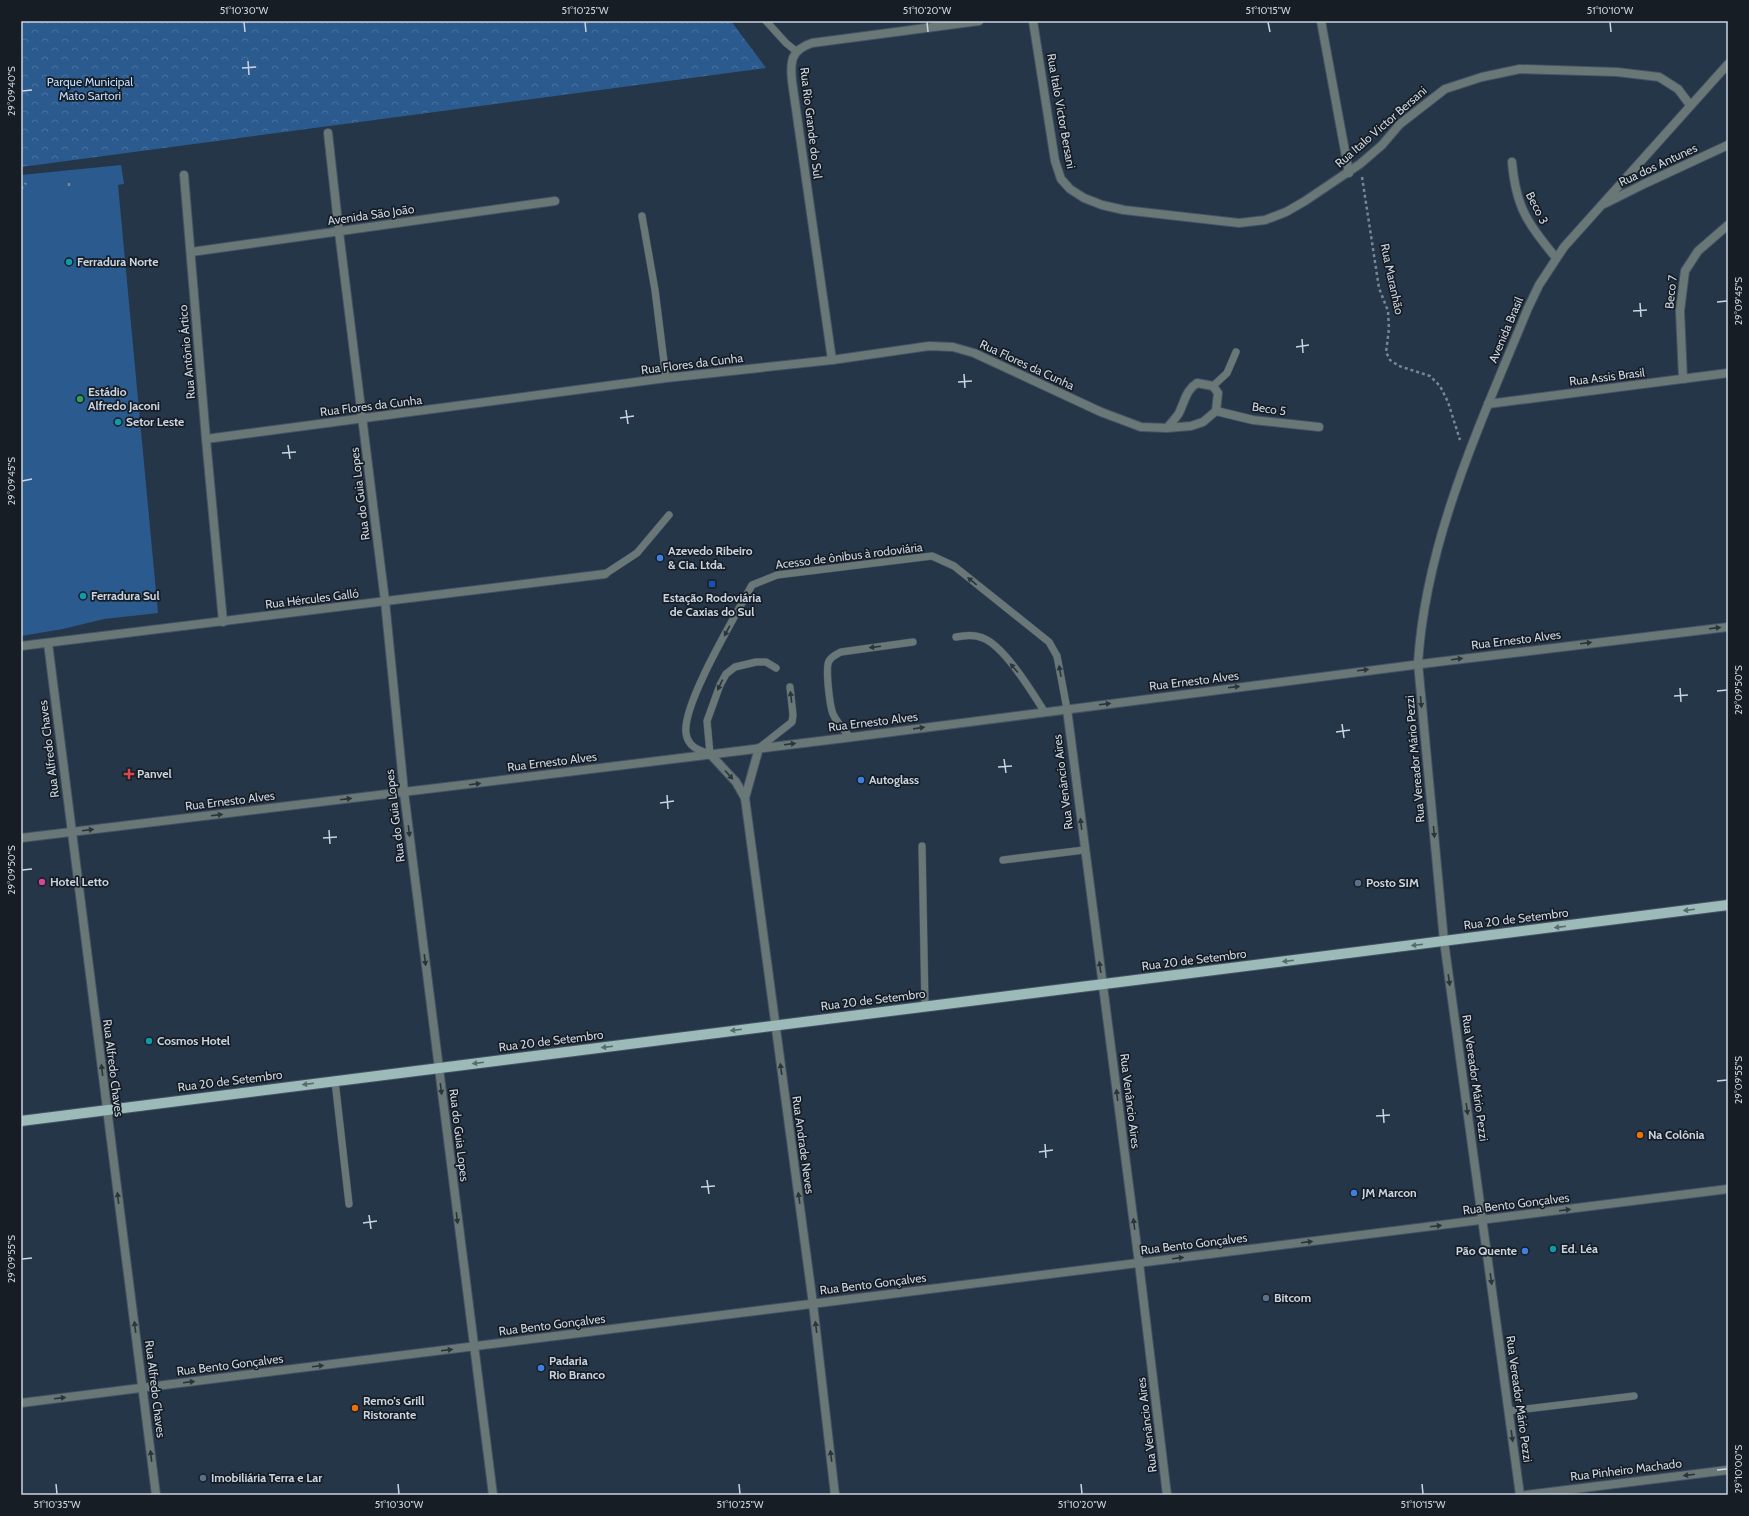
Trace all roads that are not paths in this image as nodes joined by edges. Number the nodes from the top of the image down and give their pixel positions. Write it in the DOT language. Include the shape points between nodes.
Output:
graph roads {
  1 [pos="766,21"];
  2 [pos="980,21"];
  3 [pos="1033,21"];
  4 [pos="1321,21"];
  5 [pos="796,51"];
  6 [pos="1728,64"];
  7 [pos="1690,105"];
  8 [pos="328,133"];
  9 [pos="1728,145"];
  10 [pos="1512,162"];
  11 [pos="1349,173"];
  12 [pos="184,176"];
  13 [pos="555,201"];
  14 [pos="1599,207"];
  15 [pos="642,216"];
  16 [pos="1728,225"];
  17 [pos="339,232"];
  18 [pos="191,252"];
  19 [pos="1556,258"];
  20 [pos="1236,352"];
  21 [pos="832,360"];
  22 [pos="1728,373"];
  23 [pos="666,378"];
  24 [pos="1682,379"];
  25 [pos="1213,386"];
  26 [pos="1488,404"];
  27 [pos="1216,411"];
  28 [pos="363,419"];
  29 [pos="1319,427"];
  30 [pos="1167,428"];
  31 [pos="206,439"];
  32 [pos="669,515"];
  33 [pos="605,574"];
  34 [pos="385,602"];
  35 [pos="223,622"];
  36 [pos="1728,626"];
  37 [pos="956,637"];
  38 [pos="913,642"];
  39 [pos="48,643"];
  40 [pos="21,646"];
  41 [pos="1418,663"];
  42 [pos="776,668"];
  43 [pos="790,687"];
  44 [pos="1067,709"];
  45 [pos="1044,711"];
  46 [pos="850,737"];
  47 [pos="759,748"];
  48 [pos="710,754"];
  49 [pos="404,792"];
  50 [pos="745,798"];
  51 [pos="71,832"];
  52 [pos="21,838"];
  53 [pos="922,846"];
  54 [pos="1084,850"];
  55 [pos="1003,860"];
  56 [pos="1728,905"];
  57 [pos="1444,941"];
  58 [pos="1103,984"];
  59 [pos="925,1007"];
  60 [pos="775,1026"];
  61 [pos="438,1068"];
  62 [pos="335,1081"];
  63 [pos="107,1110"];
  64 [pos="21,1121"];
  65 [pos="1728,1189"];
  66 [pos="349,1204"];
  67 [pos="1482,1220"];
  68 [pos="1139,1263"];
  69 [pos="813,1304"];
  70 [pos="474,1346"];
  71 [pos="142,1388"];
  72 [pos="1634,1396"];
  73 [pos="21,1403"];
  74 [pos="1509,1411"];
  75 [pos="1728,1470"];
  76 [pos="156,1495"];
  77 [pos="493,1495"];
  78 [pos="835,1495"];
  79 [pos="1167,1495"];
  80 [pos="1520,1495"];
  81 [pos="1526,1495"];
  1 -- 5 [label="lane"];
  2 -- 5 [label="street, Rua Rio Grande do Sul" via="812,43"];
  3 -- 11 [label="street, Rua Italo Victor Bersani" via="1061,179 1084,198 1124,210 1240,223 1265,220 1286,212"];
  4 -- 11 [label="street"];
  5 -- 21 [label="street, Rua Rio Grande do Sul" via="792,60 791,75"];
  6 -- 7 [label="street, Avenida Brasil"];
  7 -- 11 [label="street, Rua Italo Victor Bersani" via="1678,88 1659,77 1609,72 1520,69 1482,77 1445,89 1400,124"];
  7 -- 14 [label="street, Avenida Brasil"];
  8 -- 17 [label="street, Rua do Guia Lopes"];
  9 -- 14 [label="street, Rua dos Antunes"];
  10 -- 19 [label="street, Beco 3" via="1516,191 1523,212"];
  12 -- 18 [label="street, Rua Antônio Ártico"];
  13 -- 17 [label="street, Avenida São João"];
  14 -- 19 [label="street, Avenida Brasil"];
  15 -- 23 [label="lane" via="655,290"];
  16 -- 24 [label="street, Beco 7" via="1698,251 1685,271 1680,311"];
  17 -- 18 [label="street, Avenida São João"];
  17 -- 28 [label="street, Rua do Guia Lopes"];
  18 -- 31 [label="street, Rua Antônio Ártico"];
  19 -- 26 [label="street, Avenida Brasil" via="1528,308"];
  20 -- 25 [label="lane" via="1227,373"];
  21 -- 23 [label="street, Rua Flores da Cunha"];
  21 -- 30 [label="street, Rua Flores da Cunha" via="929,346 952,347 974,353 1101,412 1141,427"];
  22 -- 24 [label="street, Rua Assis Brasil"];
  23 -- 28 [label="street, Rua Flores da Cunha"];
  24 -- 26 [label="street, Rua Assis Brasil"];
  25 -- 27 [label="street" via="1218,394"];
  25 -- 30 [label="street" via="1197,383 1192,386 1179,413"];
  26 -- 41 [label="street, Avenida Brasil" via="1441,534 1420,630"];
  27 -- 29 [label="street, Beco 5" via="1253,420"];
  27 -- 30 [label="street, Rua Flores da Cunha" via="1203,422"];
  28 -- 31 [label="street, Rua Flores da Cunha"];
  28 -- 34 [label="street, Rua do Guia Lopes"];
  31 -- 35 [label="street, Rua Antônio Ártico"];
  32 -- 33 [label="lane" via="637,553"];
  33 -- 34 [label="street, Rua Hércules Galló"];
  34 -- 35 [label="street, Rua Hércules Galló"];
  34 -- 49 [label="street, Rua do Guia Lopes"];
  35 -- 39 [label="street, Rua Hércules Galló"];
  41 -- 36 [label="street, Rua Ernesto Alves, one-way"];
  45 -- 37 [label="lane, one-way" via="1025,680 993,643 982,637 970,635"];
  38 -- 46 [label="lane, one-way" via="842,652 834,655 828,662 832,712 838,724"];
  39 -- 40 [label="street, Rua Hércules Galló"];
  39 -- 51 [label="street, Rua Alfredo Chaves"];
  44 -- 41 [label="street, Rua Ernesto Alves, one-way"];
  41 -- 57 [label="street, Rua Vereador Mário Pezzi, one-way"];
  42 -- 48 [label="lane, one-way" via="766,662 756,662 735,667 726,674 707,721"];
  47 -- 43 [label="lane, one-way" via="792,722"];
  44 -- 45 [label="street, Rua Ernesto Alves"];
  44 -- 48 [label="lane, Acesso de ônibus à rodoviária, one-way" via="1057,656 1049,642 954,566 932,556 848,565 777,575 752,585 692,699 686,735 696,750"];
  54 -- 44 [label="street, Rua Venâncio Aires, one-way"];
  46 -- 45 [label="street, Rua Ernesto Alves, one-way"];
  47 -- 46 [label="street, Rua Ernesto Alves, one-way"];
  47 -- 48 [label="street, Rua Ernesto Alves"];
  47 -- 50 [label="street, Rua Andrade Neves"];
  49 -- 48 [label="street, Rua Ernesto Alves, one-way"];
  48 -- 50 [label="street, Rua Andrade Neves, one-way" via="736,782"];
  51 -- 49 [label="street, Rua Ernesto Alves, one-way"];
  49 -- 61 [label="street, Rua do Guia Lopes, one-way"];
  50 -- 60 [label="street, Rua Andrade Neves"];
  51 -- 52 [label="street, Rua Ernesto Alves"];
  63 -- 51 [label="street, Rua Alfredo Chaves, one-way"];
  53 -- 59 [label="lane"];
  54 -- 55 [label="lane"];
  58 -- 54 [label="street, Rua Venâncio Aires, one-way"];
  56 -- 57 [label="main road, Rua 20 de Setembro, one-way"];
  57 -- 58 [label="main road, Rua 20 de Setembro, one-way"];
  57 -- 67 [label="street, Rua Vereador Mário Pezzi, one-way"];
  58 -- 59 [label="main road, Rua 20 de Setembro"];
  68 -- 58 [label="street, Rua Venâncio Aires, one-way"];
  59 -- 60 [label="main road, Rua 20 de Setembro"];
  60 -- 61 [label="main road, Rua 20 de Setembro, one-way"];
  69 -- 60 [label="street, Rua Andrade Neves, one-way"];
  61 -- 62 [label="main road, Rua 20 de Setembro"];
  61 -- 70 [label="street, Rua do Guia Lopes, one-way"];
  62 -- 63 [label="main road, Rua 20 de Setembro, one-way"];
  62 -- 66 [label="lane"];
  63 -- 64 [label="main road, Rua 20 de Setembro"];
  71 -- 63 [label="street, Rua Alfredo Chaves, one-way"];
  67 -- 65 [label="street, Rua Bento Gonçalves, one-way"];
  68 -- 67 [label="street, Rua Bento Gonçalves, one-way"];
  67 -- 74 [label="street, Rua Vereador Mário Pezzi, one-way"];
  68 -- 69 [label="street, Rua Bento Gonçalves"];
  68 -- 79 [label="street, Rua Venâncio Aires"];
  69 -- 70 [label="street, Rua Bento Gonçalves"];
  78 -- 69 [label="street, Rua Andrade Neves, one-way"];
  71 -- 70 [label="street, Rua Bento Gonçalves, one-way"];
  70 -- 77 [label="street, Rua do Guia Lopes"];
  73 -- 71 [label="street, Rua Bento Gonçalves, one-way"];
  76 -- 71 [label="street, Rua Alfredo Chaves, one-way"];
  72 -- 74 [label="lane"];
  74 -- 80 [label="street, Rua Vereador Mário Pezzi, one-way"];
  75 -- 81 [label="street, Rua Pinheiro Machado, one-way"];
}
